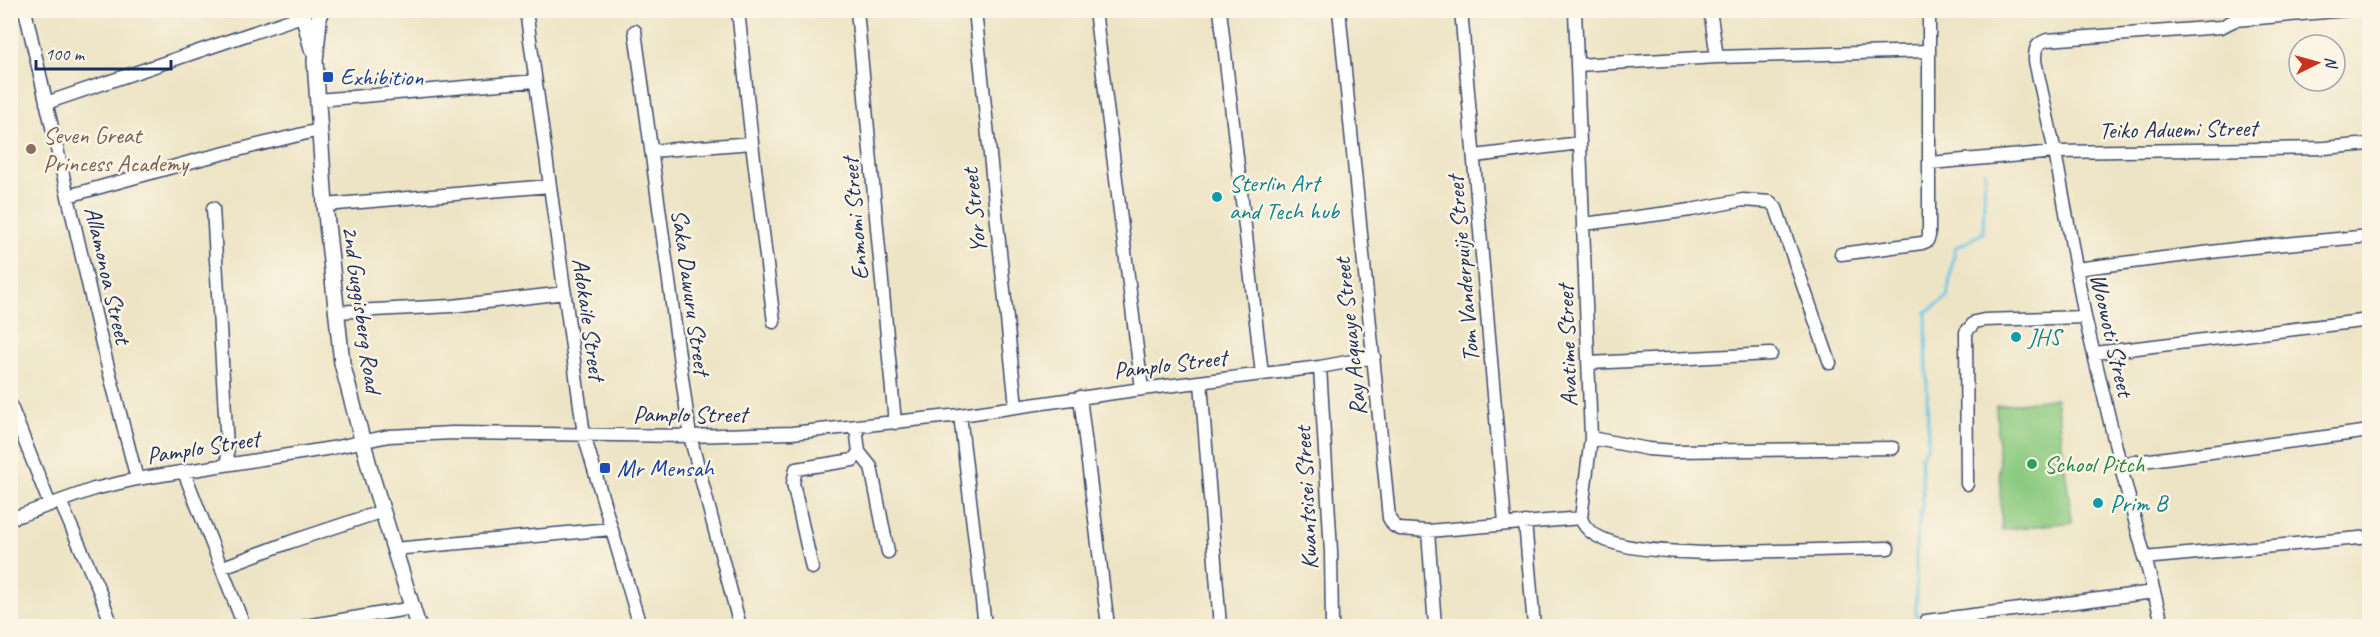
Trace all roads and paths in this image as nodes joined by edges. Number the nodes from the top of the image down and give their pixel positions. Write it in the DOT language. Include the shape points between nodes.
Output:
graph roads {
  1 [pos="24,10"];
  2 [pos="526,10"];
  3 [pos="738,10"];
  4 [pos="857,10"];
  5 [pos="975,10"];
  6 [pos="1095,10"];
  7 [pos="1220,10"];
  8 [pos="1339,10"];
  9 [pos="1461,10"];
  10 [pos="1575,10"];
  11 [pos="1710,10"];
  12 [pos="1929,10"];
  13 [pos="2347,10"];
  14 [pos="298,13"];
  15 [pos="321,13"];
  16 [pos="2237,15"];
  17 [pos="635,31"];
  18 [pos="1929,51"];
  19 [pos="1717,57"];
  20 [pos="315,61"];
  21 [pos="1577,65"];
  22 [pos="535,81"];
  23 [pos="318,100"];
  24 [pos="45,103"];
  25 [pos="320,130"];
  26 [pos="752,143"];
  27 [pos="1580,143"];
  28 [pos="2370,144"];
  29 [pos="651,151"];
  30 [pos="2055,152"];
  31 [pos="1474,156"];
  32 [pos="1930,163"];
  33 [pos="550,186"];
  34 [pos="68,196"];
  35 [pos="325,205"];
  36 [pos="213,208"];
  37 [pos="1584,224"];
  38 [pos="2370,236"];
  39 [pos="1841,254"];
  40 [pos="2076,269"];
  41 [pos="565,293"];
  42 [pos="336,312"];
  43 [pos="2085,317"];
  44 [pos="2370,320"];
  45 [pos="774,322"];
  46 [pos="2095,353"];
  47 [pos="1771,354"];
  48 [pos="1374,357"];
  49 [pos="1589,363"];
  50 [pos="1830,363"];
  51 [pos="1320,367"];
  52 [pos="1262,374"];
  53 [pos="1202,382"];
  54 [pos="1142,389"];
  55 [pos="1080,397"];
  56 [pos="10,404"];
  57 [pos="1016,406"];
  58 [pos="960,415"];
  59 [pos="895,423"];
  60 [pos="856,427"];
  61 [pos="2370,431"];
  62 [pos="584,435"];
  63 [pos="690,436"];
  64 [pos="1591,438"];
  65 [pos="362,441"];
  66 [pos="1893,448"];
  67 [pos="859,452"];
  68 [pos="228,464"];
  69 [pos="2120,464"];
  70 [pos="184,472"];
  71 [pos="137,479"];
  72 [pos="1967,484"];
  73 [pos="55,503"];
  74 [pos="383,511"];
  75 [pos="1581,518"];
  76 [pos="10,519"];
  77 [pos="1525,522"];
  78 [pos="1505,523"];
  79 [pos="611,529"];
  80 [pos="1428,531"];
  81 [pos="2370,537"];
  82 [pos="1888,548"];
  83 [pos="394,549"];
  84 [pos="888,552"];
  85 [pos="2144,558"];
  86 [pos="223,567"];
  87 [pos="812,568"];
  88 [pos="2154,592"];
  89 [pos="413,608"];
  90 [pos="1926,621"];
  91 [pos="112,627"];
  92 [pos="244,627"];
  93 [pos="306,627"];
  94 [pos="418,627"];
  95 [pos="640,627"];
  96 [pos="740,627"];
  97 [pos="985,627"];
  98 [pos="1108,627"];
  99 [pos="1220,627"];
  100 [pos="1332,627"];
  101 [pos="1435,627"];
  102 [pos="1534,627"];
  103 [pos="2163,627"];
  1 -- 24 [label="street, Allamonoa Street"];
  2 -- 22 [label="street, Adokaile Street"];
  3 -- 26 [label="street"];
  4 -- 59 [label="street, Enmomi Street"];
  5 -- 57 [label="street, Yor Street"];
  6 -- 54 [label="street"];
  7 -- 52 [label="street"];
  8 -- 48 [label="street, Ray Acquaye Street"];
  9 -- 31 [label="street, Tom Vanderpuije Street"];
  10 -- 21 [label="street, Avatime Street"];
  11 -- 19 [label="street"];
  12 -- 18 [label="street"];
  13 -- 16 [label="street"];
  14 -- 20 [label="main road, 2nd Guggisberg Road"];
  14 -- 24 [label="street"];
  15 -- 20 [label="main road, 2nd Guggisberg Road"];
  16 -- 30 [label="street, Woowoti Street" via="2221,27 2040,42 2035,49 2035,61"];
  17 -- 29 [label="street, Saka Dawuru Street"];
  18 -- 19 [label="street"];
  18 -- 32 [label="street"];
  19 -- 21 [label="street"];
  20 -- 23 [label="main road, 2nd Guggisberg Road"];
  21 -- 27 [label="street, Avatime Street"];
  22 -- 23 [label="street"];
  22 -- 33 [label="street, Adokaile Street"];
  23 -- 25 [label="main road, 2nd Guggisberg Road"];
  24 -- 34 [label="street, Allamonoa Street"];
  25 -- 34 [label="street"];
  25 -- 35 [label="main road, 2nd Guggisberg Road"];
  26 -- 29 [label="street"];
  26 -- 45 [label="street"];
  27 -- 31 [label="street"];
  27 -- 37 [label="street, Avatime Street"];
  28 -- 30 [label="street, Teiko Aduemi Street"];
  29 -- 63 [label="street, Saka Dawuru Street"];
  30 -- 32 [label="street, Teiko Aduemi Street"];
  30 -- 40 [label="street, Woowoti Street"];
  31 -- 78 [label="street, Tom Vanderpuije Street"];
  32 -- 39 [label="street" via="1927,241"];
  33 -- 35 [label="street"];
  33 -- 41 [label="street, Adokaile Street"];
  34 -- 71 [label="street, Allamonoa Street"];
  35 -- 42 [label="main road, 2nd Guggisberg Road"];
  36 -- 68 [label="street"];
  37 -- 49 [label="street, Avatime Street"];
  37 -- 50 [label="street" via="1743,200 1770,202 1776,208"];
  38 -- 40 [label="street"];
  40 -- 43 [label="street, Woowoti Street"];
  41 -- 42 [label="street" via="452,306"];
  41 -- 62 [label="street, Adokaile Street"];
  42 -- 65 [label="main road, 2nd Guggisberg Road" via="345,381"];
  43 -- 46 [label="street, Woowoti Street"];
  43 -- 72 [label="street" via="1984,320 1975,322 1966,332"];
  44 -- 46 [label="street"];
  46 -- 69 [label="street, Woowoti Street"];
  47 -- 49 [label="street"];
  48 -- 51 [label="street, Pamplo Street"];
  48 -- 80 [label="street, Ray Acquaye Street" via="1389,518 1400,530"];
  49 -- 64 [label="street, Avatime Street"];
  51 -- 52 [label="street, Pamplo Street"];
  51 -- 100 [label="street, Kwantsisei Street"];
  52 -- 53 [label="street, Pamplo Street"];
  53 -- 54 [label="street, Pamplo Street"];
  53 -- 99 [label="street"];
  54 -- 55 [label="street, Pamplo Street"];
  55 -- 57 [label="street, Pamplo Street"];
  55 -- 98 [label="street"];
  56 -- 73 [label="street"];
  57 -- 58 [label="street, Pamplo Street"];
  58 -- 59 [label="street, Pamplo Street"];
  58 -- 97 [label="street"];
  59 -- 60 [label="street, Pamplo Street"];
  60 -- 63 [label="street, Pamplo Street" via="748,436"];
  60 -- 67 [label="street"];
  61 -- 69 [label="street"];
  62 -- 63 [label="street, Pamplo Street"];
  62 -- 65 [label="street, Pamplo Street" via="403,434"];
  62 -- 79 [label="street, Adokaile Street"];
  63 -- 96 [label="street, Saka Dawuru Street"];
  64 -- 66 [label="street" via="1675,451"];
  64 -- 75 [label="street, Avatime Street"];
  65 -- 68 [label="street, Pamplo Street"];
  65 -- 74 [label="main road, 2nd Guggisberg Road"];
  67 -- 84 [label="street" via="872,467"];
  67 -- 87 [label="street" via="853,460 796,470 794,483"];
  68 -- 70 [label="street, Pamplo Street"];
  69 -- 85 [label="street, Woowoti Street"];
  70 -- 71 [label="street, Pamplo Street"];
  70 -- 86 [label="street"];
  71 -- 73 [label="street, Pamplo Street"];
  73 -- 76 [label="street, Pamplo Street"];
  73 -- 91 [label="street" via="99,590"];
  74 -- 83 [label="main road, 2nd Guggisberg Road"];
  74 -- 86 [label="street"];
  75 -- 77 [label="street"];
  75 -- 82 [label="street" via="1587,530 1605,540 1672,551"];
  77 -- 78 [label="street, Ray Acquaye Street"];
  77 -- 102 [label="street"];
  78 -- 80 [label="street, Ray Acquaye Street"];
  79 -- 83 [label="street"];
  79 -- 95 [label="street, Adokaile Street"];
  80 -- 101 [label="street"];
  81 -- 85 [label="street"];
  83 -- 89 [label="main road, 2nd Guggisberg Road"];
  85 -- 88 [label="street, Woowoti Street"];
  86 -- 92 [label="street"];
  88 -- 90 [label="street"];
  88 -- 103 [label="street, Woowoti Street"];
  89 -- 93 [label="street"];
  89 -- 94 [label="main road, 2nd Guggisberg Road"];
}
